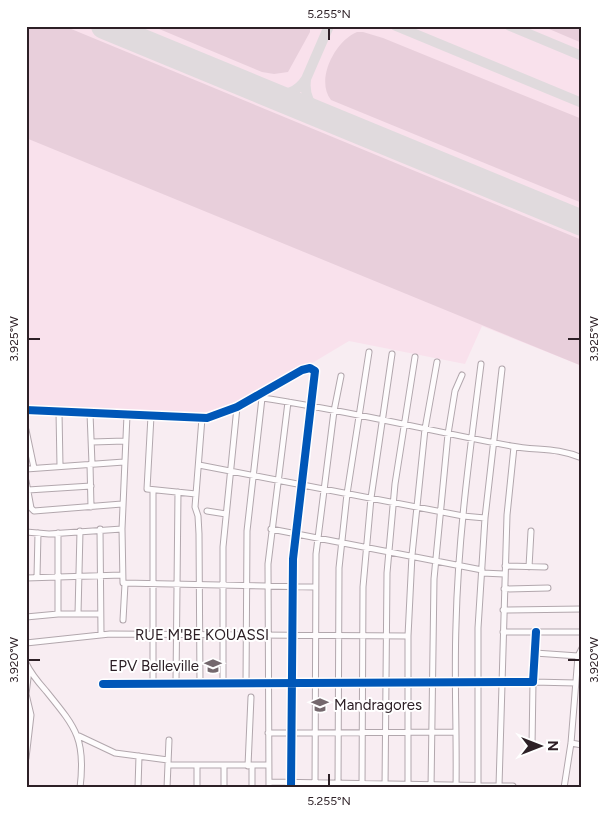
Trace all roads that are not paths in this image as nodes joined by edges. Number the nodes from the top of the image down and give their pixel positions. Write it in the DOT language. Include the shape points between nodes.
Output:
graph roads {
  1 [pos="369,352"];
  2 [pos="392,354"];
  3 [pos="415,357"];
  4 [pos="437,362"];
  5 [pos="480,364"];
  6 [pos="502,369"];
  7 [pos="341,376"];
  8 [pos="462,376"];
  9 [pos="255,397"];
  10 [pos="262,398"];
  11 [pos="288,402"];
  12 [pos="311,406"];
  13 [pos="237,407"];
  14 [pos="26,410"];
  15 [pos="334,411"];
  16 [pos="58,412"];
  17 [pos="90,413"];
  18 [pos="127,415"];
  19 [pos="152,416"];
  20 [pos="358,416"];
  21 [pos="202,418"];
  22 [pos="382,421"];
  23 [pos="404,425"];
  24 [pos="425,429"];
  25 [pos="26,430"];
  26 [pos="448,434"];
  27 [pos="470,437"];
  28 [pos="125,441"];
  29 [pos="92,442"];
  30 [pos="493,442"];
  31 [pos="514,446"];
  32 [pos="582,458"];
  33 [pos="124,462"];
  34 [pos="91,464"];
  35 [pos="199,465"];
  36 [pos="60,466"];
  37 [pos="34,468"];
  38 [pos="26,469"];
  39 [pos="232,471"];
  40 [pos="254,475"];
  41 [pos="278,480"];
  42 [pos="26,481"];
  43 [pos="301,484"];
  44 [pos="91,486"];
  45 [pos="325,488"];
  46 [pos="28,490"];
  47 [pos="153,491"];
  48 [pos="178,492"];
  49 [pos="196,494"];
  50 [pos="347,494"];
  51 [pos="371,498"];
  52 [pos="394,503"];
  53 [pos="122,504"];
  54 [pos="91,507"];
  55 [pos="417,507"];
  56 [pos="208,511"];
  57 [pos="440,511"];
  58 [pos="226,514"];
  59 [pos="463,516"];
  60 [pos="486,518"];
  61 [pos="100,529"];
  62 [pos="122,529"];
  63 [pos="271,529"];
  64 [pos="80,531"];
  65 [pos="531,531"];
  66 [pos="26,532"];
  67 [pos="38,533"];
  68 [pos="58,533"];
  69 [pos="295,534"];
  70 [pos="318,538"];
  71 [pos="341,543"];
  72 [pos="366,548"];
  73 [pos="389,552"];
  74 [pos="412,555"];
  75 [pos="435,561"];
  76 [pos="460,566"];
  77 [pos="505,566"];
  78 [pos="529,567"];
  79 [pos="545,567"];
  80 [pos="482,571"];
  81 [pos="100,574"];
  82 [pos="504,574"];
  83 [pos="80,575"];
  84 [pos="122,575"];
  85 [pos="57,576"];
  86 [pos="37,577"];
  87 [pos="26,578"];
  88 [pos="125,584"];
  89 [pos="154,584"];
  90 [pos="177,584"];
  91 [pos="224,584"];
  92 [pos="199,585"];
  93 [pos="246,585"];
  94 [pos="269,585"];
  95 [pos="292,586"];
  96 [pos="315,587"];
  97 [pos="548,588"];
  98 [pos="504,589"];
  99 [pos="582,609"];
  100 [pos="503,610"];
  101 [pos="58,614"];
  102 [pos="78,614"];
  103 [pos="100,614"];
  104 [pos="26,618"];
  105 [pos="123,620"];
  106 [pos="503,632"];
  107 [pos="536,632"];
  108 [pos="582,632"];
  109 [pos="101,634"];
  110 [pos="199,634"];
  111 [pos="153,635"];
  112 [pos="176,635"];
  113 [pos="222,635"];
  114 [pos="290,635"];
  115 [pos="338,635"];
  116 [pos="246,636"];
  117 [pos="268,636"];
  118 [pos="315,636"];
  119 [pos="362,636"];
  120 [pos="385,636"];
  121 [pos="408,636"];
  122 [pos="26,643"];
  123 [pos="582,648"];
  124 [pos="535,653"];
  125 [pos="578,656"];
  126 [pos="28,666"];
  127 [pos="479,682"];
  128 [pos="502,682"];
  129 [pos="533,682"];
  130 [pos="153,683"];
  131 [pos="176,683"];
  132 [pos="362,683"];
  133 [pos="385,683"];
  134 [pos="454,683"];
  135 [pos="576,683"];
  136 [pos="103,684"];
  137 [pos="200,684"];
  138 [pos="223,684"];
  139 [pos="246,684"];
  140 [pos="268,684"];
  141 [pos="292,684"];
  142 [pos="316,684"];
  143 [pos="338,684"];
  144 [pos="408,684"];
  145 [pos="431,684"];
  146 [pos="251,697"];
  147 [pos="28,732"];
  148 [pos="455,732"];
  149 [pos="268,733"];
  150 [pos="316,733"];
  151 [pos="338,733"];
  152 [pos="363,733"];
  153 [pos="385,733"];
  154 [pos="409,733"];
  155 [pos="433,733"];
  156 [pos="292,734"];
  157 [pos="79,736"];
  158 [pos="169,740"];
  159 [pos="571,743"];
  160 [pos="582,745"];
  161 [pos="532,746"];
  162 [pos="27,755"];
  163 [pos="139,756"];
  164 [pos="168,762"];
  165 [pos="268,765"];
  166 [pos="197,766"];
  167 [pos="224,766"];
  168 [pos="250,766"];
  169 [pos="269,785"];
  170 [pos="291,785"];
  171 [pos="315,785"];
  172 [pos="338,785"];
  173 [pos="362,785"];
  174 [pos="385,785"];
  175 [pos="408,786"];
  176 [pos="431,786"];
  177 [pos="456,786"];
  178 [pos="478,786"];
  179 [pos="499,786"];
  180 [pos="513,786"];
  181 [pos="80,788"];
  182 [pos="138,788"];
  183 [pos="167,788"];
  184 [pos="197,788"];
  185 [pos="224,788"];
  186 [pos="252,788"];
  187 [pos="564,788"];
  1 -- 20 [label="street"];
  2 -- 22 [label="street"];
  3 -- 23 [label="street"];
  4 -- 24 [label="street"];
  5 -- 27 [label="street"];
  6 -- 30 [label="street"];
  7 -- 15 [label="street"];
  8 -- 26 [label="street" via="455,391"];
  9 -- 10 [label="street"];
  9 -- 12 [label="street" via="310,368 316,371"];
  9 -- 13 [label="street"];
  10 -- 11 [label="street"];
  10 -- 40 [label="street"];
  11 -- 12 [label="street"];
  11 -- 41 [label="street"];
  12 -- 15 [label="street"];
  12 -- 43 [label="street"];
  13 -- 21 [label="street"];
  13 -- 39 [label="street"];
  14 -- 16 [label="street"];
  15 -- 20 [label="street"];
  15 -- 45 [label="street"];
  16 -- 17 [label="street"];
  16 -- 36 [label="street"];
  17 -- 18 [label="street"];
  17 -- 29 [label="street"];
  18 -- 19 [label="street"];
  18 -- 28 [label="street"];
  19 -- 21 [label="street"];
  19 -- 47 [label="street" via="147,487"];
  20 -- 22 [label="street"];
  20 -- 50 [label="street"];
  21 -- 35 [label="street"];
  22 -- 23 [label="street"];
  22 -- 51 [label="street"];
  23 -- 24 [label="street"];
  23 -- 52 [label="street"];
  24 -- 26 [label="street"];
  24 -- 55 [label="street"];
  25 -- 37 [label="street"];
  26 -- 27 [label="street"];
  26 -- 57 [label="street"];
  27 -- 30 [label="street"];
  27 -- 59 [label="street"];
  28 -- 29 [label="street"];
  28 -- 33 [label="street"];
  29 -- 34 [label="street"];
  30 -- 31 [label="street"];
  30 -- 60 [label="street"];
  31 -- 32 [label="street" via="550,448"];
  31 -- 77 [label="street"];
  33 -- 34 [label="street"];
  33 -- 53 [label="street"];
  34 -- 36 [label="street"];
  34 -- 44 [label="street"];
  35 -- 39 [label="street"];
  35 -- 49 [label="street"];
  36 -- 37 [label="street"];
  37 -- 38 [label="street"];
  39 -- 40 [label="street"];
  39 -- 58 [label="street"];
  40 -- 41 [label="street"];
  40 -- 93 [label="street" via="247,531"];
  41 -- 43 [label="street"];
  41 -- 63 [label="street"];
  42 -- 46 [label="street"];
  43 -- 45 [label="street"];
  43 -- 69 [label="street"];
  44 -- 46 [label="street"];
  44 -- 54 [label="street"];
  45 -- 50 [label="street"];
  45 -- 70 [label="street"];
  46 -- 54 [label="street" via="32,511"];
  47 -- 48 [label="street"];
  47 -- 89 [label="street"];
  48 -- 49 [label="street"];
  48 -- 90 [label="street"];
  49 -- 92 [label="street"];
  50 -- 51 [label="street"];
  50 -- 71 [label="street"];
  51 -- 52 [label="street"];
  51 -- 72 [label="street"];
  52 -- 55 [label="street"];
  52 -- 73 [label="street"];
  53 -- 54 [label="street"];
  53 -- 62 [label="street"];
  55 -- 57 [label="street"];
  55 -- 74 [label="street"];
  56 -- 58 [label="street"];
  57 -- 59 [label="street"];
  57 -- 75 [label="street"];
  58 -- 91 [label="street"];
  59 -- 60 [label="street"];
  59 -- 76 [label="street"];
  60 -- 80 [label="street"];
  61 -- 62 [label="street"];
  61 -- 64 [label="street"];
  61 -- 81 [label="street"];
  62 -- 84 [label="street"];
  63 -- 69 [label="street"];
  63 -- 94 [label="street"];
  64 -- 68 [label="street"];
  64 -- 83 [label="street"];
  65 -- 78 [label="street"];
  66 -- 67 [label="street"];
  67 -- 68 [label="street"];
  67 -- 86 [label="street"];
  68 -- 85 [label="street"];
  69 -- 70 [label="street"];
  69 -- 95 [label="street"];
  70 -- 71 [label="street"];
  70 -- 96 [label="street"];
  71 -- 72 [label="street"];
  71 -- 115 [label="street"];
  72 -- 73 [label="street"];
  72 -- 119 [label="street"];
  73 -- 74 [label="street"];
  73 -- 120 [label="street"];
  74 -- 75 [label="street"];
  74 -- 121 [label="street"];
  75 -- 76 [label="street"];
  75 -- 145 [label="street"];
  76 -- 80 [label="street"];
  76 -- 134 [label="street"];
  77 -- 78 [label="street"];
  77 -- 82 [label="street"];
  78 -- 79 [label="street"];
  80 -- 82 [label="street"];
  80 -- 127 [label="street"];
  81 -- 83 [label="street"];
  81 -- 84 [label="street"];
  81 -- 103 [label="street"];
  82 -- 98 [label="street"];
  83 -- 85 [label="street"];
  83 -- 102 [label="street"];
  84 -- 88 [label="street"];
  85 -- 86 [label="street"];
  85 -- 101 [label="street"];
  86 -- 87 [label="street"];
  88 -- 89 [label="street"];
  88 -- 105 [label="street"];
  89 -- 90 [label="street"];
  89 -- 111 [label="street"];
  90 -- 92 [label="street"];
  90 -- 112 [label="street"];
  91 -- 92 [label="street"];
  91 -- 93 [label="street"];
  91 -- 113 [label="street"];
  92 -- 110 [label="street"];
  93 -- 94 [label="street"];
  93 -- 116 [label="street"];
  94 -- 95 [label="street"];
  94 -- 117 [label="street"];
  95 -- 96 [label="street"];
  95 -- 114 [label="street"];
  96 -- 118 [label="street"];
  97 -- 98 [label="street"];
  98 -- 100 [label="street"];
  99 -- 100 [label="street"];
  100 -- 106 [label="street"];
  101 -- 102 [label="street"];
  101 -- 104 [label="street"];
  102 -- 103 [label="street"];
  103 -- 109 [label="street"];
  106 -- 107 [label="street"];
  106 -- 128 [label="street"];
  107 -- 108 [label="street"];
  107 -- 124 [label="street"];
  109 -- 111 [label="street, RUE M'BE KOUASSI"];
  109 -- 122 [label="street, RUE M'BE KOUASSI"];
  110 -- 112 [label="street, RUE M'BE KOUASSI"];
  110 -- 113 [label="street, RUE M'BE KOUASSI"];
  110 -- 137 [label="street"];
  111 -- 112 [label="street, RUE M'BE KOUASSI"];
  111 -- 130 [label="street"];
  112 -- 131 [label="street"];
  113 -- 116 [label="street, RUE M'BE KOUASSI"];
  113 -- 138 [label="street"];
  114 -- 117 [label="street, RUE M'BE KOUASSI"];
  114 -- 118 [label="street, RUE M'BE KOUASSI"];
  114 -- 141 [label="street"];
  115 -- 118 [label="street, RUE M'BE KOUASSI"];
  115 -- 119 [label="street, RUE M'BE KOUASSI"];
  115 -- 143 [label="street"];
  116 -- 117 [label="street, RUE M'BE KOUASSI"];
  116 -- 139 [label="street"];
  117 -- 140 [label="street"];
  118 -- 142 [label="street"];
  119 -- 120 [label="street, RUE M'BE KOUASSI"];
  119 -- 132 [label="street"];
  120 -- 121 [label="street, RUE M'BE KOUASSI"];
  120 -- 133 [label="street"];
  121 -- 144 [label="street"];
  123 -- 125 [label="street"];
  124 -- 125 [label="street"];
  124 -- 129 [label="street"];
  125 -- 135 [label="street"];
  126 -- 147 [label="street" via="26,694 31,715"];
  126 -- 157 [label="street"];
  127 -- 128 [label="street"];
  127 -- 134 [label="street"];
  127 -- 178 [label="street"];
  128 -- 129 [label="street"];
  128 -- 179 [label="street"];
  129 -- 135 [label="street"];
  129 -- 161 [label="street"];
  130 -- 131 [label="street"];
  130 -- 136 [label="street"];
  131 -- 137 [label="street"];
  132 -- 133 [label="street"];
  132 -- 143 [label="street"];
  132 -- 152 [label="street"];
  133 -- 144 [label="street"];
  133 -- 153 [label="street"];
  134 -- 145 [label="street"];
  134 -- 148 [label="street"];
  135 -- 159 [label="street"];
  137 -- 138 [label="street"];
  138 -- 139 [label="street"];
  139 -- 140 [label="street"];
  140 -- 141 [label="street"];
  140 -- 149 [label="street"];
  141 -- 142 [label="street"];
  141 -- 156 [label="street"];
  142 -- 143 [label="street"];
  142 -- 150 [label="street"];
  143 -- 151 [label="street"];
  144 -- 145 [label="street"];
  144 -- 154 [label="street"];
  145 -- 155 [label="street"];
  146 -- 168 [label="street"];
  147 -- 162 [label="street"];
  148 -- 155 [label="street"];
  148 -- 177 [label="street"];
  149 -- 156 [label="street"];
  149 -- 165 [label="street"];
  150 -- 151 [label="street"];
  150 -- 156 [label="street"];
  150 -- 171 [label="street"];
  151 -- 152 [label="street"];
  151 -- 172 [label="street"];
  152 -- 153 [label="street"];
  152 -- 173 [label="street"];
  153 -- 154 [label="street"];
  153 -- 174 [label="street"];
  154 -- 155 [label="street"];
  154 -- 175 [label="street"];
  155 -- 176 [label="street"];
  156 -- 170 [label="street"];
  157 -- 163 [label="street" via="115,753"];
  157 -- 181 [label="street" via="83,764"];
  158 -- 164 [label="street"];
  159 -- 160 [label="street"];
  159 -- 187 [label="street"];
  163 -- 164 [label="street"];
  163 -- 182 [label="street"];
  164 -- 166 [label="street"];
  164 -- 183 [label="street"];
  165 -- 168 [label="street"];
  165 -- 169 [label="street"];
  166 -- 167 [label="street"];
  166 -- 184 [label="street"];
  167 -- 168 [label="street"];
  167 -- 185 [label="street"];
  168 -- 186 [label="street"];
  169 -- 170 [label="street"];
  170 -- 171 [label="street"];
  171 -- 172 [label="street"];
  172 -- 173 [label="street"];
  173 -- 174 [label="street"];
  174 -- 175 [label="street"];
  175 -- 176 [label="street"];
  176 -- 177 [label="street"];
  177 -- 178 [label="street"];
  178 -- 179 [label="street"];
  179 -- 180 [label="street"];
}
